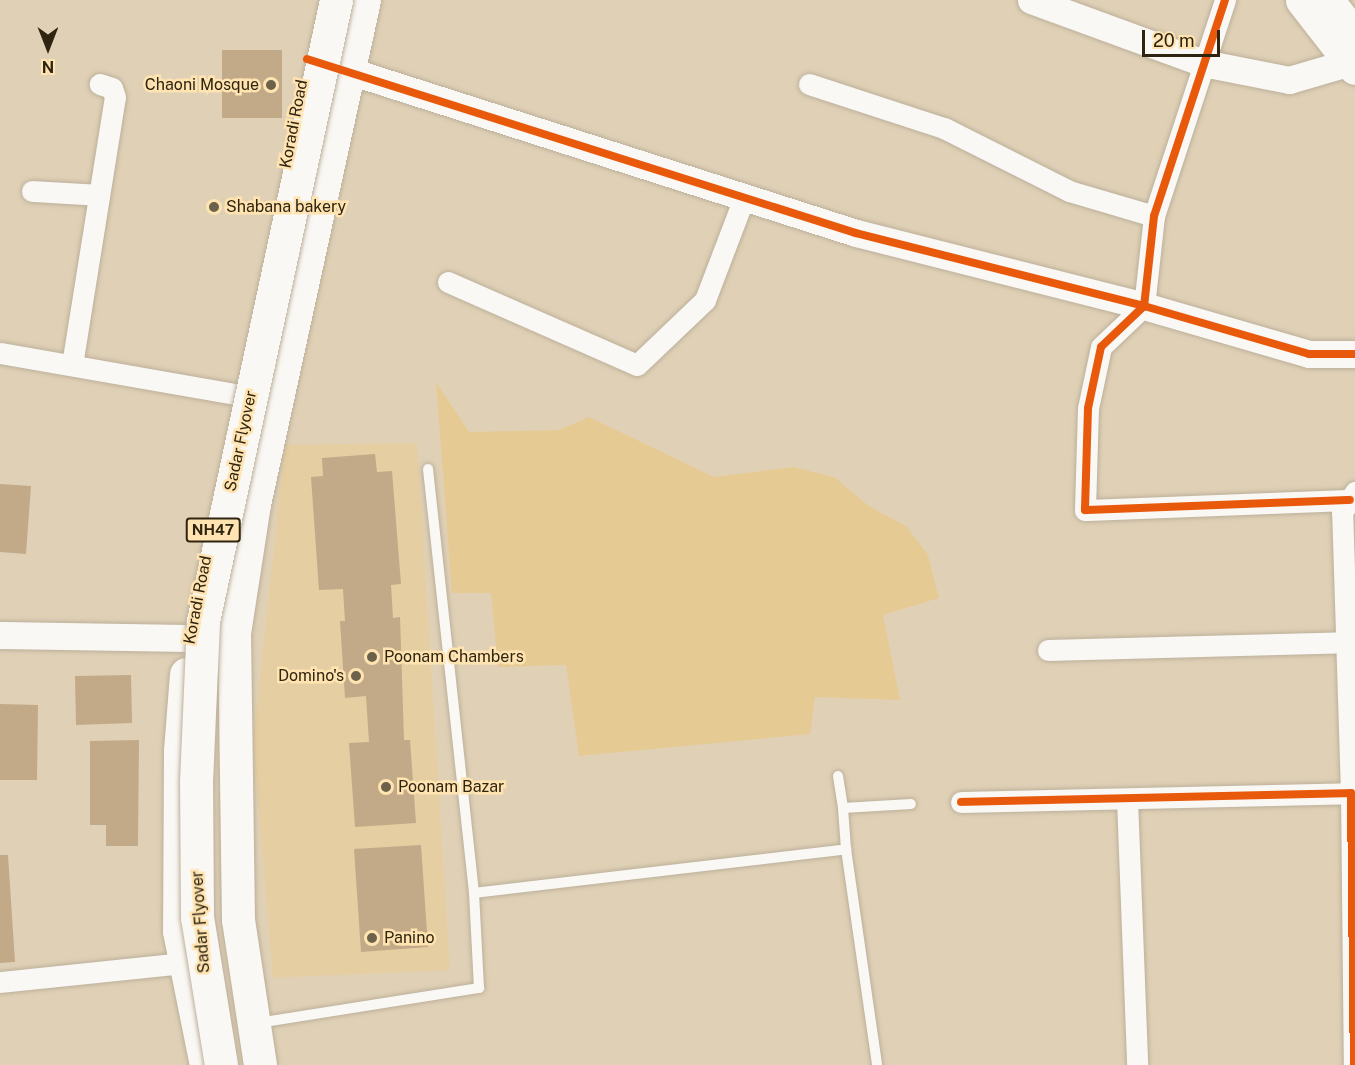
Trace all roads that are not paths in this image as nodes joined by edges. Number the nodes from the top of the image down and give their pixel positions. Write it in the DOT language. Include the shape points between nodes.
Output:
graph roads {
  1 [pos="320,0"];
  2 [pos="336,0"];
  3 [pos="348,0"];
  4 [pos="364,0"];
  5 [pos="1032,0"];
  6 [pos="1225,0"];
  7 [pos="1302,0"];
  8 [pos="1327,0"];
  9 [pos="1353,55"];
  10 [pos="307,59"];
  11 [pos="1203,63"];
  12 [pos="348,69"];
  13 [pos="100,84"];
  14 [pos="809,84"];
  15 [pos="32,191"];
  16 [pos="99,195"];
  17 [pos="744,198"];
  18 [pos="1154,216"];
  19 [pos="448,282"];
  20 [pos="1144,306"];
  21 [pos="0,353"];
  22 [pos="1355,354"];
  23 [pos="72,365"];
  24 [pos="240,395"];
  25 [pos="428,469"];
  26 [pos="1352,496"];
  27 [pos="0,635"];
  28 [pos="189,638"];
  29 [pos="1345,642"];
  30 [pos="1048,650"];
  31 [pos="838,777"];
  32 [pos="1127,799"];
  33 [pos="1352,800"];
  34 [pos="961,802"];
  35 [pos="911,804"];
  36 [pos="843,808"];
  37 [pos="846,849"];
  38 [pos="474,893"];
  39 [pos="185,963"];
  40 [pos="0,982"];
  41 [pos="251,1024"];
  42 [pos="206,1065"];
  43 [pos="221,1065"];
  44 [pos="235,1065"];
  45 [pos="260,1065"];
  46 [pos="877,1065"];
  47 [pos="1137,1065"];
  48 [pos="1354,1065"];
  1 -- 10 [label="main road, Koradi Road / NH47"];
  2 -- 43 [label="main road, Sadar Flyover / NH47, bridge" via="203,621 196,782 197,917"];
  3 -- 44 [label="main road, Sadar Flyover / NH47" via="218,606 213,756 215,925"];
  4 -- 12 [label="main road"];
  5 -- 11 [label="street"];
  6 -- 11 [label="street"];
  7 -- 9 [label="main road"];
  8 -- 9 [label="main road"];
  9 -- 11 [label="street" via="1289,80"];
  10 -- 12 [label="street"];
  10 -- 24 [label="main road, Koradi Road / NH47"];
  11 -- 18 [label="street"];
  12 -- 17 [label="street" via="463,110"];
  12 -- 41 [label="main road" via="254,504 234,633 238,920"];
  13 -- 16 [label="street" via="112,88 115,97"];
  14 -- 18 [label="street" via="944,128 1069,191"];
  15 -- 16 [label="street"];
  16 -- 23 [label="street"];
  17 -- 19 [label="street" via="705,300 637,365"];
  17 -- 20 [label="street" via="856,233"];
  18 -- 20 [label="street"];
  20 -- 22 [label="street" via="1309,354"];
  20 -- 26 [label="street" via="1101,347 1088,408 1085,510"];
  21 -- 23 [label="street"];
  23 -- 24 [label="street"];
  24 -- 28 [label="main road, Koradi Road / NH47"];
  25 -- 38 [label="lane"];
  26 -- 29 [label="street" via="1342,512"];
  27 -- 28 [label="street"];
  28 -- 39 [label="main road, Koradi Road / NH47" via="180,763 179,931"];
  29 -- 30 [label="street"];
  29 -- 33 [label="street"];
  31 -- 36 [label="lane"];
  32 -- 33 [label="street"];
  32 -- 34 [label="street"];
  32 -- 47 [label="street"];
  33 -- 48 [label="street"];
  35 -- 36 [label="lane"];
  36 -- 37 [label="lane"];
  37 -- 38 [label="lane"];
  37 -- 46 [label="lane"];
  38 -- 41 [label="lane" via="479,988"];
  39 -- 40 [label="street"];
  39 -- 42 [label="main road, Koradi Road / NH47"];
  41 -- 45 [label="main road"];
}
